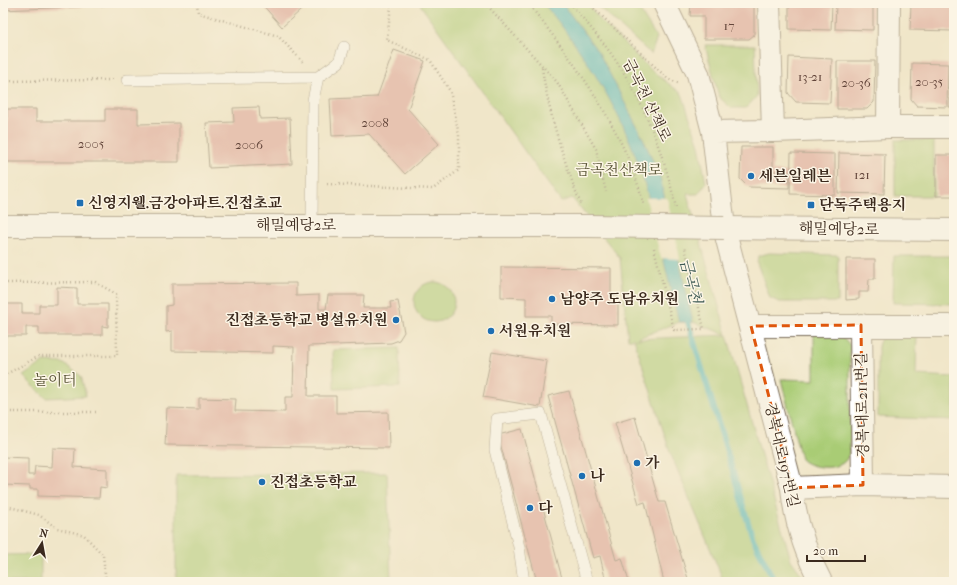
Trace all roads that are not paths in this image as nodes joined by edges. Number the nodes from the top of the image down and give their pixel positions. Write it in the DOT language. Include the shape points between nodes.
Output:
graph roads {
  1 [pos="664,3"];
  2 [pos="769,3"];
  3 [pos="889,3"];
  4 [pos="344,47"];
  5 [pos="318,77"];
  6 [pos="127,80"];
  7 [pos="888,127"];
  8 [pos="954,127"];
  9 [pos="713,132"];
  10 [pos="773,132"];
  11 [pos="312,225"];
  12 [pos="3,226"];
  13 [pos="724,228"];
  14 [pos="954,230"];
  15 [pos="750,326"];
  16 [pos="861,326"];
  17 [pos="954,326"];
  18 [pos="863,485"];
  19 [pos="954,487"];
  20 [pos="792,488"];
  21 [pos="524,582"];
  22 [pos="586,582"];
  23 [pos="821,582"];
  1 -- 9 [label="street, 경복대로197번길" via="698,74"];
  2 -- 10 [label="street"];
  3 -- 7 [label="street"];
  4 -- 5 [label="lane" via="339,62"];
  5 -- 6 [label="lane"];
  5 -- 11 [label="lane" via="313,100"];
  7 -- 8 [label="street"];
  7 -- 10 [label="street"];
  9 -- 10 [label="street"];
  9 -- 13 [label="street, 경복대로197번길"];
  11 -- 12 [label="street, 해밀예당2로"];
  11 -- 13 [label="street, 해밀예당2로, bridge"];
  13 -- 14 [label="street, 해밀예당2로"];
  13 -- 15 [label="street, 경복대로197번길"];
  15 -- 16 [label="street"];
  15 -- 20 [label="street, 경복대로197번길"];
  16 -- 17 [label="street"];
  16 -- 18 [label="street, 경복대로211번길"];
  18 -- 19 [label="street"];
  18 -- 20 [label="street"];
  20 -- 23 [label="street, 경복대로197번길" via="794,512"];
  21 -- 22 [label="lane" via="519,547 495,450 497,419 541,414"];
}
